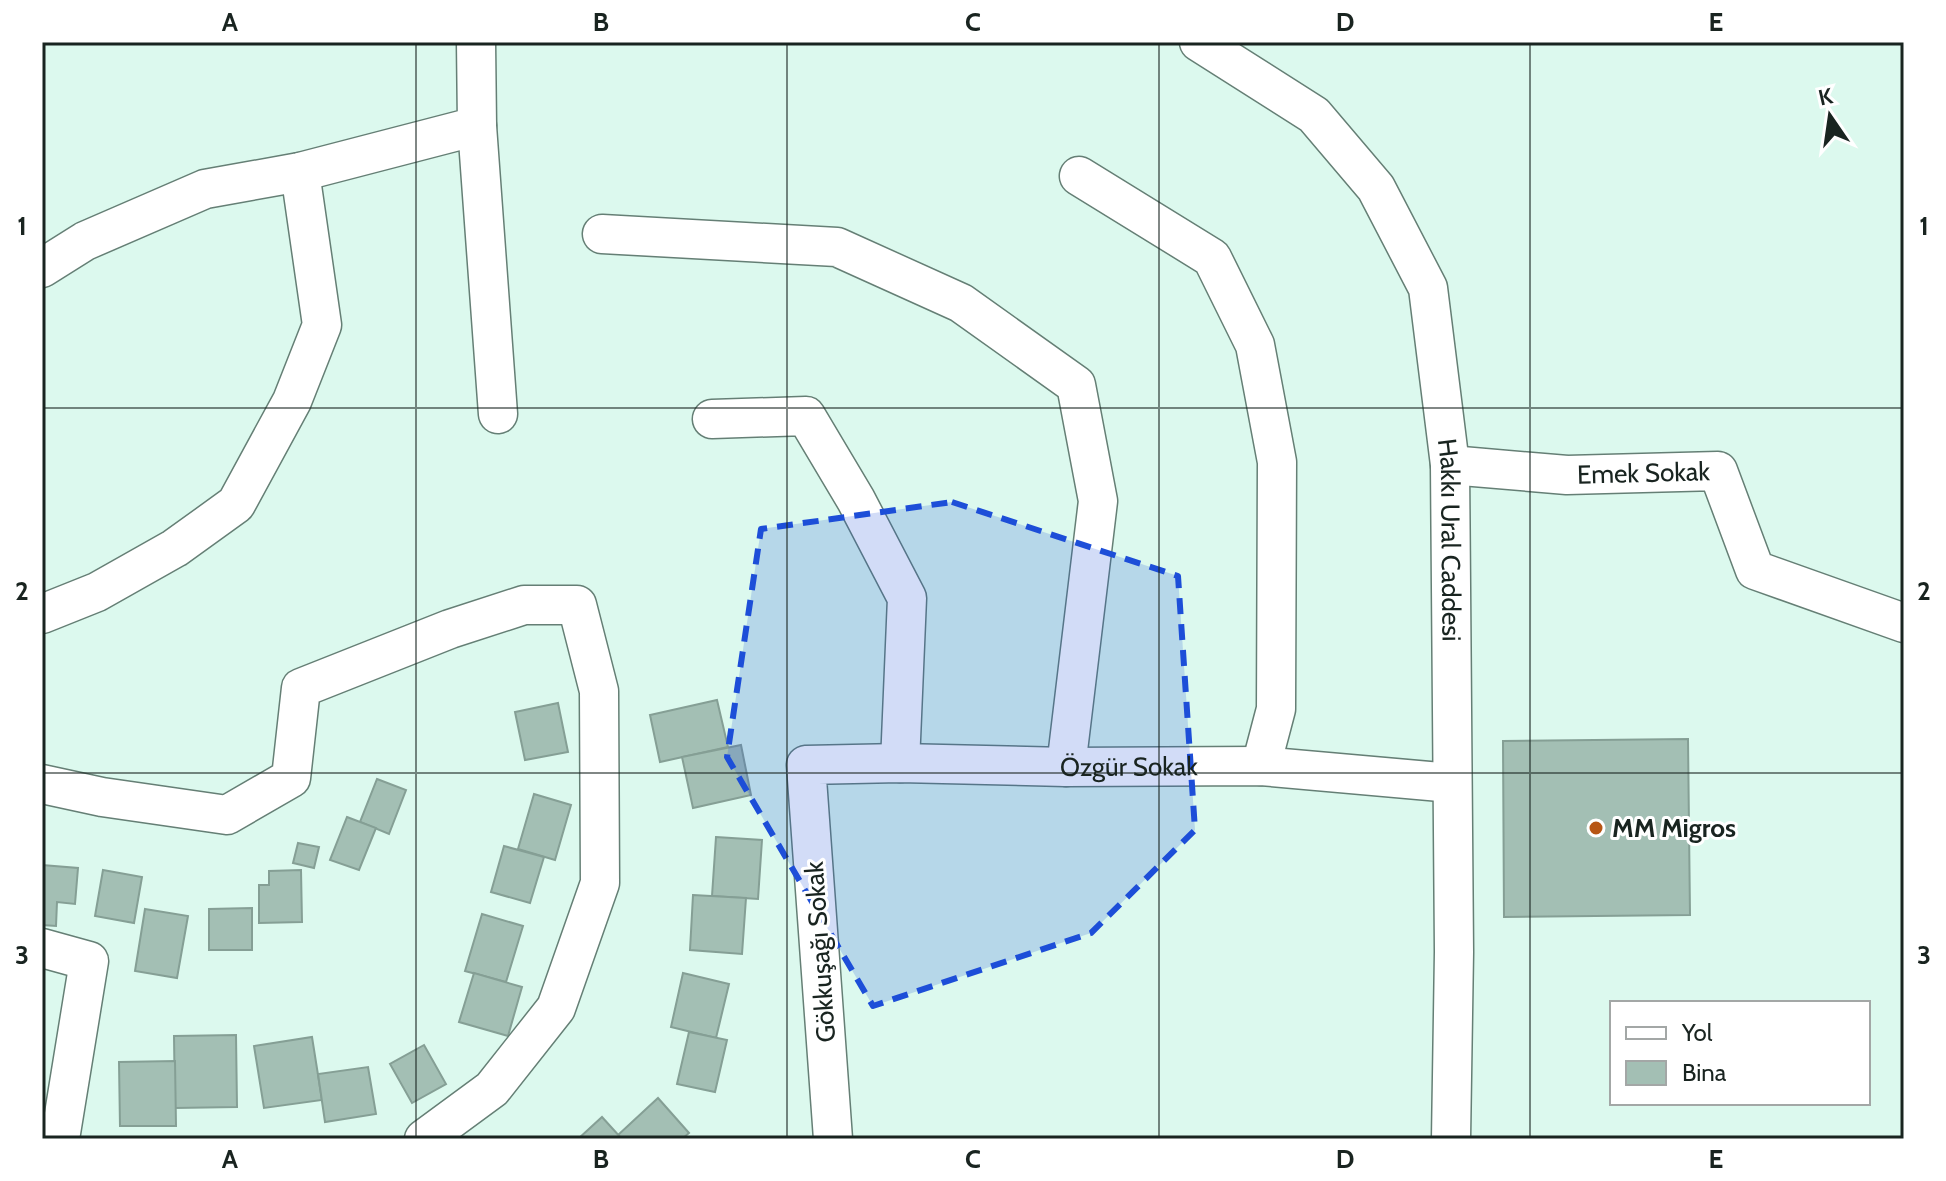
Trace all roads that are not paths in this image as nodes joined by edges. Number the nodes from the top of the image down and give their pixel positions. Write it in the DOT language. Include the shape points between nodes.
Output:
graph roads {
  1 [pos="476,42"];
  2 [pos="1199,42"];
  3 [pos="477,126"];
  4 [pos="300,172"];
  5 [pos="1079,176"];
  6 [pos="602,234"];
  7 [pos="42,268"];
  8 [pos="498,414"];
  9 [pos="712,419"];
  10 [pos="1450,465"];
  11 [pos="42,614"];
  12 [pos="1904,623"];
  13 [pos="900,763"];
  14 [pos="806,765"];
  15 [pos="1261,766"];
  16 [pos="1066,767"];
  17 [pos="1452,783"];
  18 [pos="42,784"];
  19 [pos="42,948"];
  20 [pos="60,1139"];
  21 [pos="424,1139"];
  22 [pos="833,1139"];
  23 [pos="1451,1139"];
  1 -- 3 [label="street"];
  2 -- 10 [label="street, Hakkı Ural Caddesi" via="1314,115 1376,188 1428,288"];
  3 -- 4 [label="street"];
  3 -- 8 [label="street"];
  4 -- 7 [label="street" via="205,189 85,241"];
  4 -- 11 [label="street" via="322,325 292,401 236,504 175,548 97,592"];
  5 -- 15 [label="street" via="1212,258 1255,345 1277,462 1276,709"];
  6 -- 16 [label="street" via="837,247 961,303 1076,385 1098,501"];
  9 -- 13 [label="street" via="806,416 856,500 907,598"];
  10 -- 12 [label="street, Emek Sokak" via="1567,475 1718,471 1755,570"];
  10 -- 17 [label="street, Hakkı Ural Caddesi"];
  13 -- 14 [label="street, Özgür Sokak"];
  13 -- 16 [label="street, Özgür Sokak"];
  14 -- 22 [label="street, Gökkuşağı Sokak"];
  15 -- 16 [label="street, Özgür Sokak"];
  15 -- 17 [label="street, Özgür Sokak"];
  17 -- 23 [label="street, Hakkı Ural Caddesi"];
  18 -- 21 [label="street" via="227,815 291,778 301,688 524,605 577,605 599,691 600,883 556,1008 492,1089"];
  19 -- 20 [label="street" via="89,961"];
}
